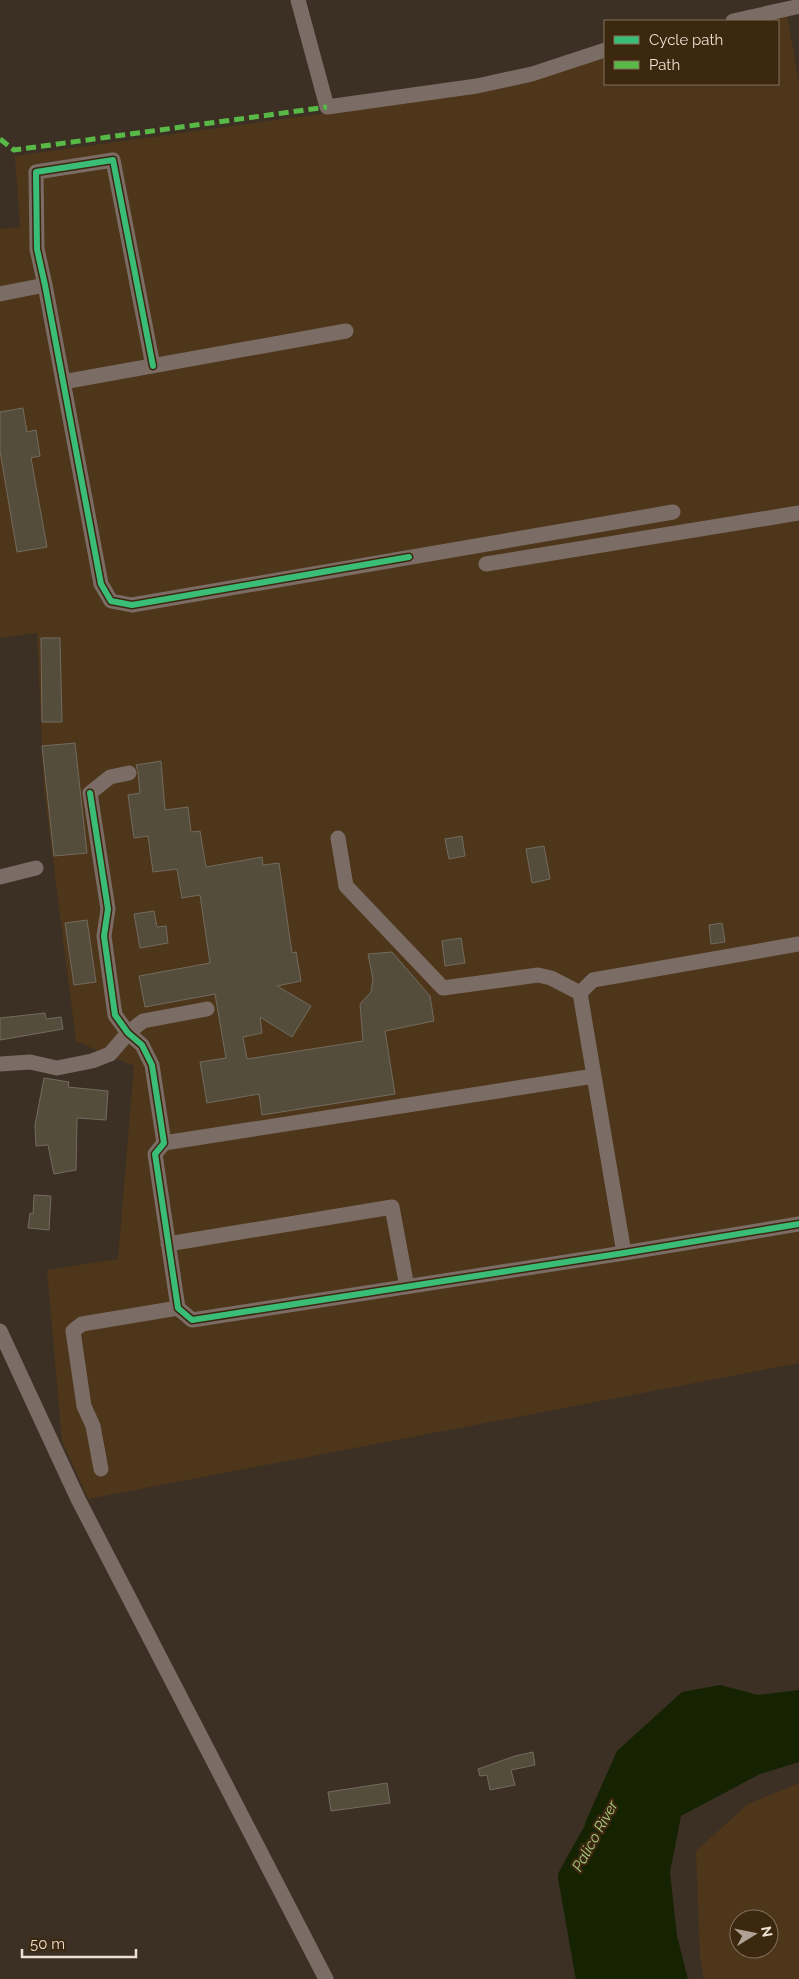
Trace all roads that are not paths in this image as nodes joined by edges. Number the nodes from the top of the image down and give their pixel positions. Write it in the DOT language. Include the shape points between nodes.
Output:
graph roads {
  1 [pos="298,0"];
  2 [pos="796,7"];
  3 [pos="738,20"];
  4 [pos="604,50"];
  5 [pos="45,285"];
  6 [pos="0,294"];
  7 [pos="346,331"];
  8 [pos="153,366"];
  9 [pos="63,382"];
  10 [pos="673,512"];
  11 [pos="799,513"];
  12 [pos="486,564"];
  13 [pos="129,773"];
  14 [pos="338,838"];
  15 [pos="36,868"];
  16 [pos="0,877"];
  17 [pos="799,944"];
  18 [pos="580,993"];
  19 [pos="207,1009"];
  20 [pos="128,1033"];
  21 [pos="0,1064"];
  22 [pos="594,1076"];
  23 [pos="164,1143"];
  24 [pos="799,1224"];
  25 [pos="168,1244"];
  26 [pos="624,1253"];
  27 [pos="407,1287"];
  28 [pos="178,1308"];
  29 [pos="0,1331"];
  30 [pos="101,1469"];
  31 [pos="326,1979"];
  1 -- 4 [label="street" via="327,107 477,86 532,74"];
  2 -- 3 [label="street"];
  5 -- 6 [label="street"];
  5 -- 8 [label="street" via="36,249 36,172 113,160"];
  5 -- 9 [label="street"];
  7 -- 8 [label="street"];
  8 -- 9 [label="street"];
  9 -- 10 [label="street" via="101,584 111,601 132,605"];
  11 -- 12 [label="street"];
  13 -- 20 [label="street" via="110,777 90,793 108,910 104,936 115,1015"];
  14 -- 18 [label="street" via="346,886 443,988 538,975 552,978"];
  15 -- 16 [label="street"];
  17 -- 18 [label="street" via="593,980"];
  18 -- 22 [label="street"];
  19 -- 20 [label="street" via="143,1021"];
  20 -- 21 [label="street" via="110,1054 92,1061 57,1068 30,1062"];
  20 -- 23 [label="street" via="142,1044 152,1065"];
  22 -- 23 [label="street"];
  22 -- 26 [label="street"];
  23 -- 25 [label="street" via="155,1154"];
  24 -- 26 [label="street"];
  25 -- 27 [label="street" via="392,1207"];
  25 -- 28 [label="street"];
  26 -- 27 [label="street"];
  27 -- 28 [label="street" via="192,1320"];
  28 -- 30 [label="street" via="82,1324 73,1331 84,1406 93,1426"];
  29 -- 31 [label="street" via="78,1499"];
}
